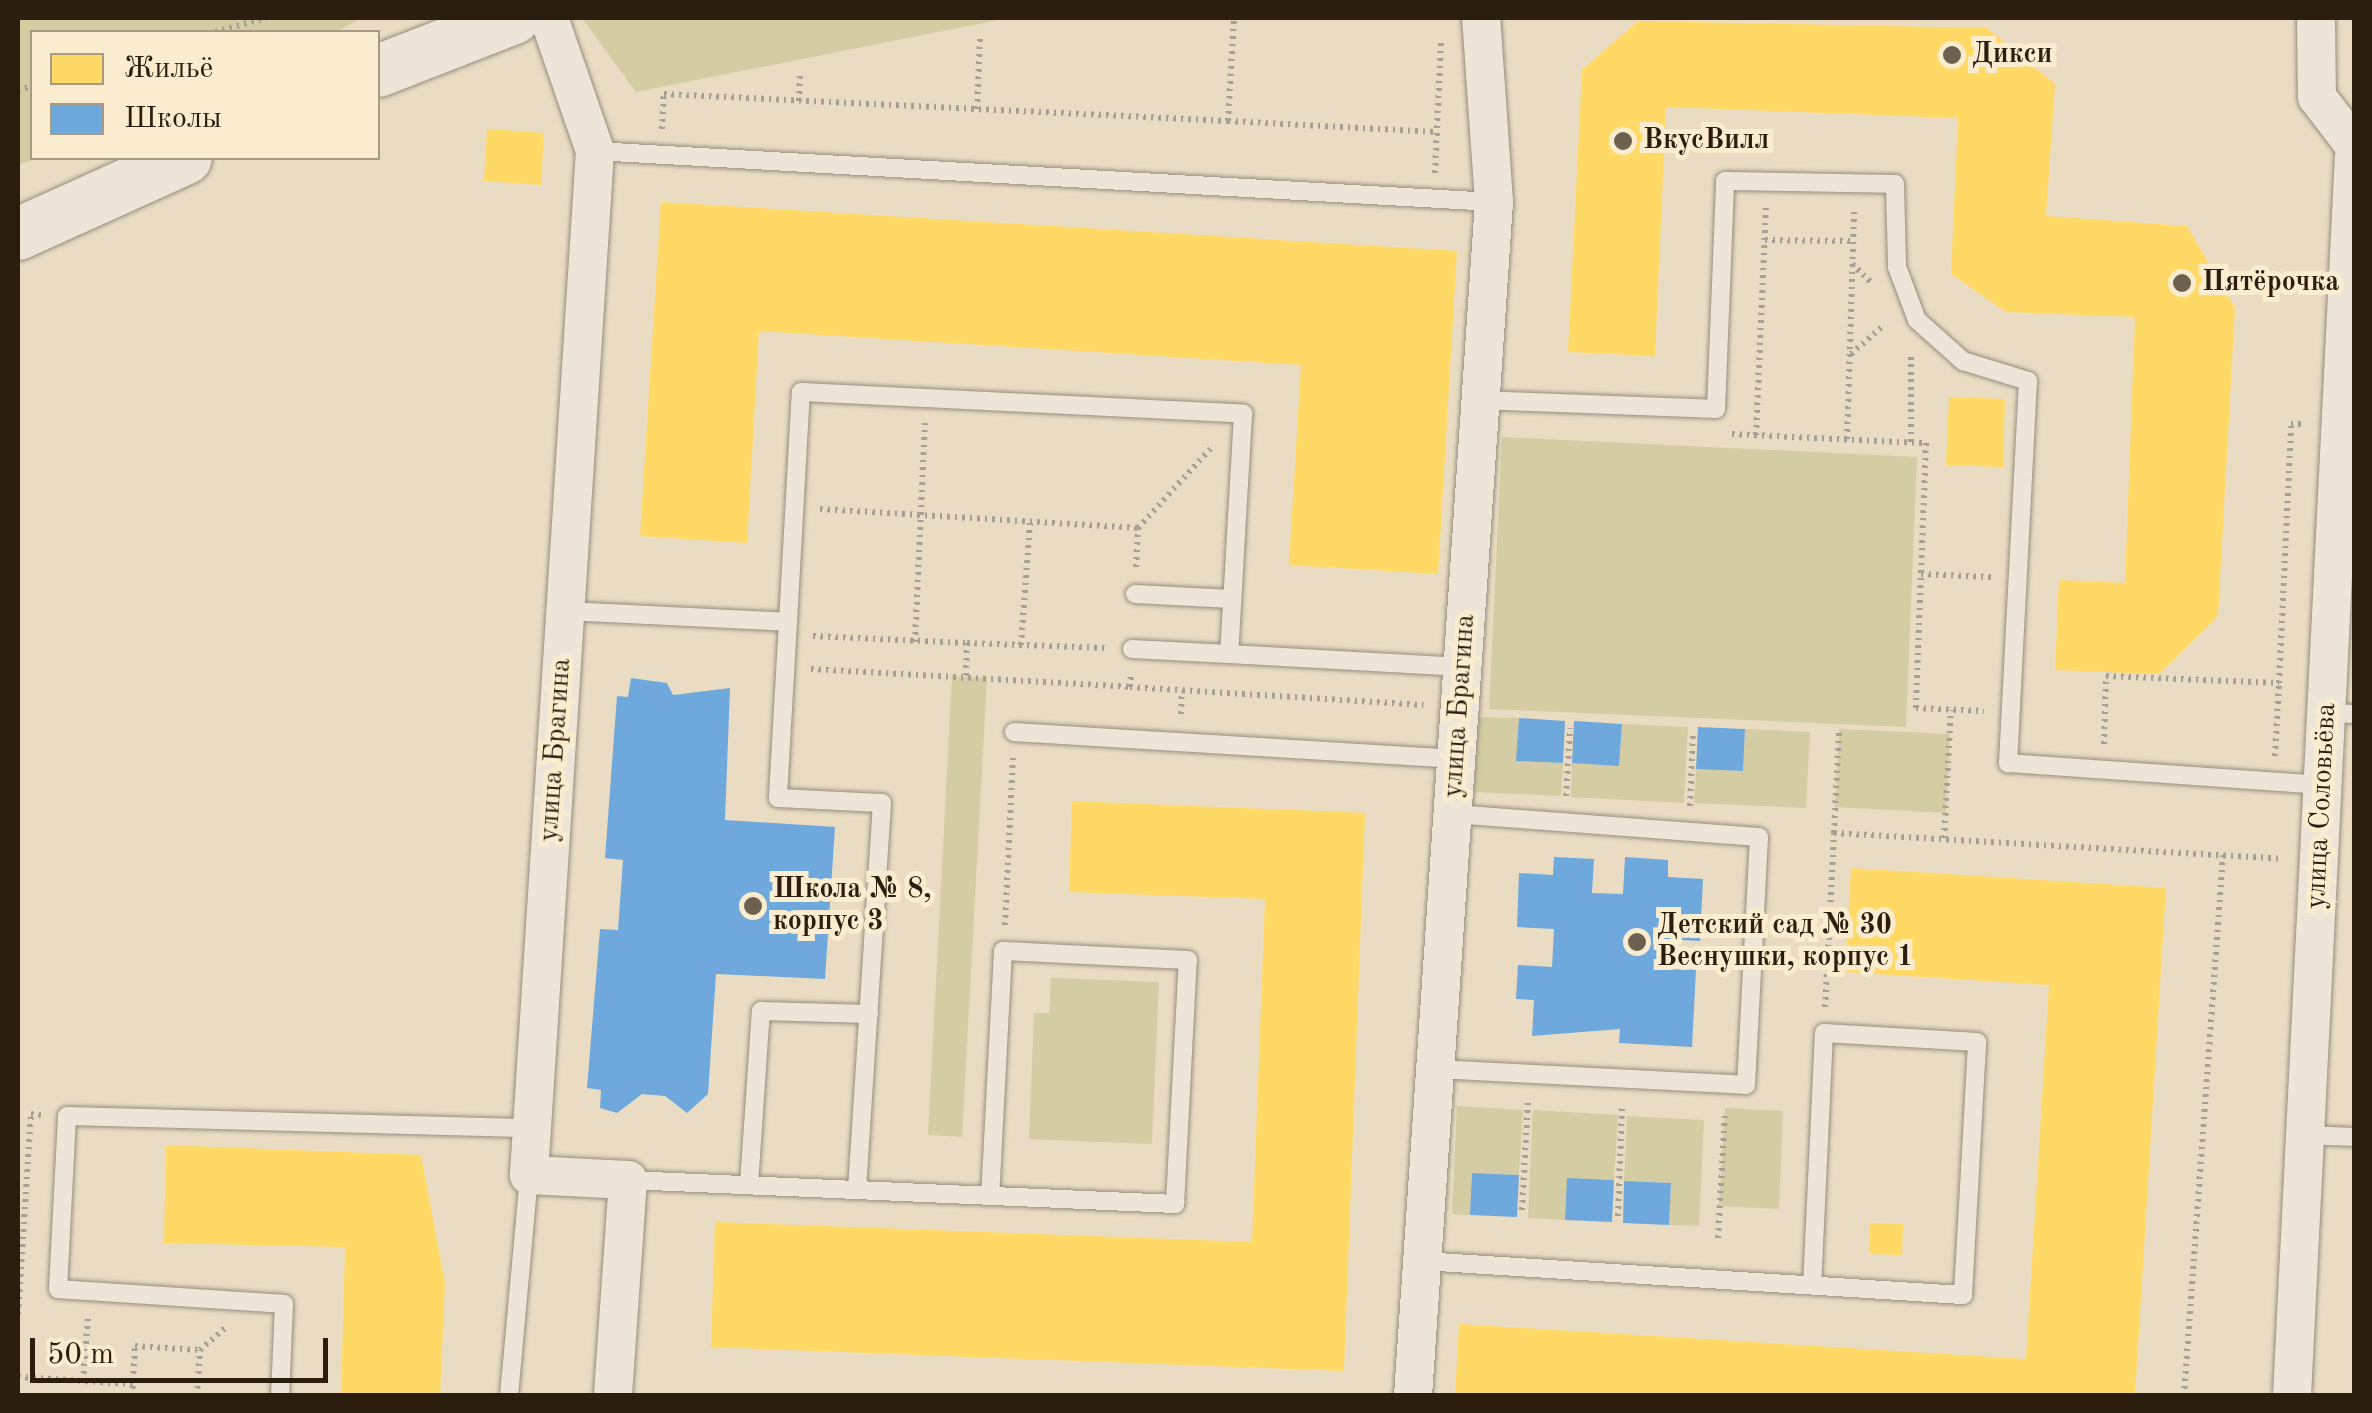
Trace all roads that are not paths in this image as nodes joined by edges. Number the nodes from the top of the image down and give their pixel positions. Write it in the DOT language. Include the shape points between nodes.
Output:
graph roads {
  1 [pos="514,18"];
  2 [pos="549,18"];
  3 [pos="1480,18"];
  4 [pos="2316,18"];
  5 [pos="380,70"];
  6 [pos="2354,145"];
  7 [pos="595,151"];
  8 [pos="2354,157"];
  9 [pos="182,160"];
  10 [pos="1494,202"];
  11 [pos="18,234"];
  12 [pos="2352,273"];
  13 [pos="1481,400"];
  14 [pos="1135,594"];
  15 [pos="1232,600"];
  16 [pos="565,611"];
  17 [pos="787,628"];
  18 [pos="1132,648"];
  19 [pos="1229,654"];
  20 [pos="1462,667"];
  21 [pos="2341,714"];
  22 [pos="1014,732"];
  23 [pos="1456,759"];
  24 [pos="2324,786"];
  25 [pos="1453,814"];
  26 [pos="869,1014"];
  27 [pos="1436,1069"];
  28 [pos="532,1128"];
  29 [pos="2305,1136"];
  30 [pos="2354,1137"];
  31 [pos="529,1175"];
  32 [pos="628,1180"];
  33 [pos="749,1185"];
  34 [pos="857,1190"];
  35 [pos="990,1196"];
  36 [pos="1422,1262"];
  37 [pos="1812,1285"];
  38 [pos="280,1396"];
  39 [pos="509,1396"];
  40 [pos="613,1396"];
  41 [pos="1413,1396"];
  42 [pos="2292,1396"];
  1 -- 5 [label="main road"];
  2 -- 7 [label="street, улица Брагина"];
  3 -- 10 [label="street, улица Брагина"];
  4 -- 6 [label="street" via="2317,97"];
  7 -- 10 [label="lane"];
  7 -- 16 [label="street, улица Брагина"];
  8 -- 12 [label="street, улица Соловьёва"];
  9 -- 11 [label="main road"];
  10 -- 13 [label="street, улица Брагина"];
  12 -- 21 [label="street, улица Соловьёва" via="2342,427"];
  13 -- 20 [label="street, улица Брагина"];
  13 -- 24 [label="lane" via="1716,409 1725,181 1895,184 1900,284 1930,335 1986,372 2028,381 2008,763"];
  14 -- 15 [label="lane"];
  15 -- 17 [label="lane" via="1242,414 802,392"];
  15 -- 19 [label="lane"];
  16 -- 17 [label="lane"];
  16 -- 28 [label="street, улица Брагина"];
  17 -- 26 [label="lane" via="778,798 882,803"];
  18 -- 19 [label="lane"];
  19 -- 20 [label="lane"];
  20 -- 23 [label="street, улица Брагина"];
  21 -- 24 [label="street, улица Соловьёва"];
  22 -- 23 [label="lane"];
  23 -- 25 [label="street, улица Брагина"];
  24 -- 29 [label="street, улица Соловьёва"];
  25 -- 27 [label="street, улица Брагина"];
  25 -- 27 [label="lane" via="1759,838 1746,1086"];
  26 -- 33 [label="lane" via="761,1011"];
  26 -- 34 [label="lane"];
  27 -- 36 [label="street, улица Брагина"];
  28 -- 31 [label="street, улица Брагина"];
  28 -- 38 [label="lane" via="67,1116 58,1289 284,1304"];
  29 -- 30 [label="lane"];
  29 -- 42 [label="street, улица Соловьёва"];
  31 -- 32 [label="street"];
  31 -- 39 [label="lane"];
  32 -- 33 [label="lane"];
  32 -- 40 [label="street"];
  33 -- 34 [label="lane"];
  34 -- 35 [label="lane"];
  35 -- 35 [label="lane" via="1175,1204 1188,960 1003,951"];
  36 -- 37 [label="lane"];
  36 -- 41 [label="street, улица Брагина"];
  37 -- 37 [label="lane" via="1963,1295 1977,1042 1824,1033"];
}
